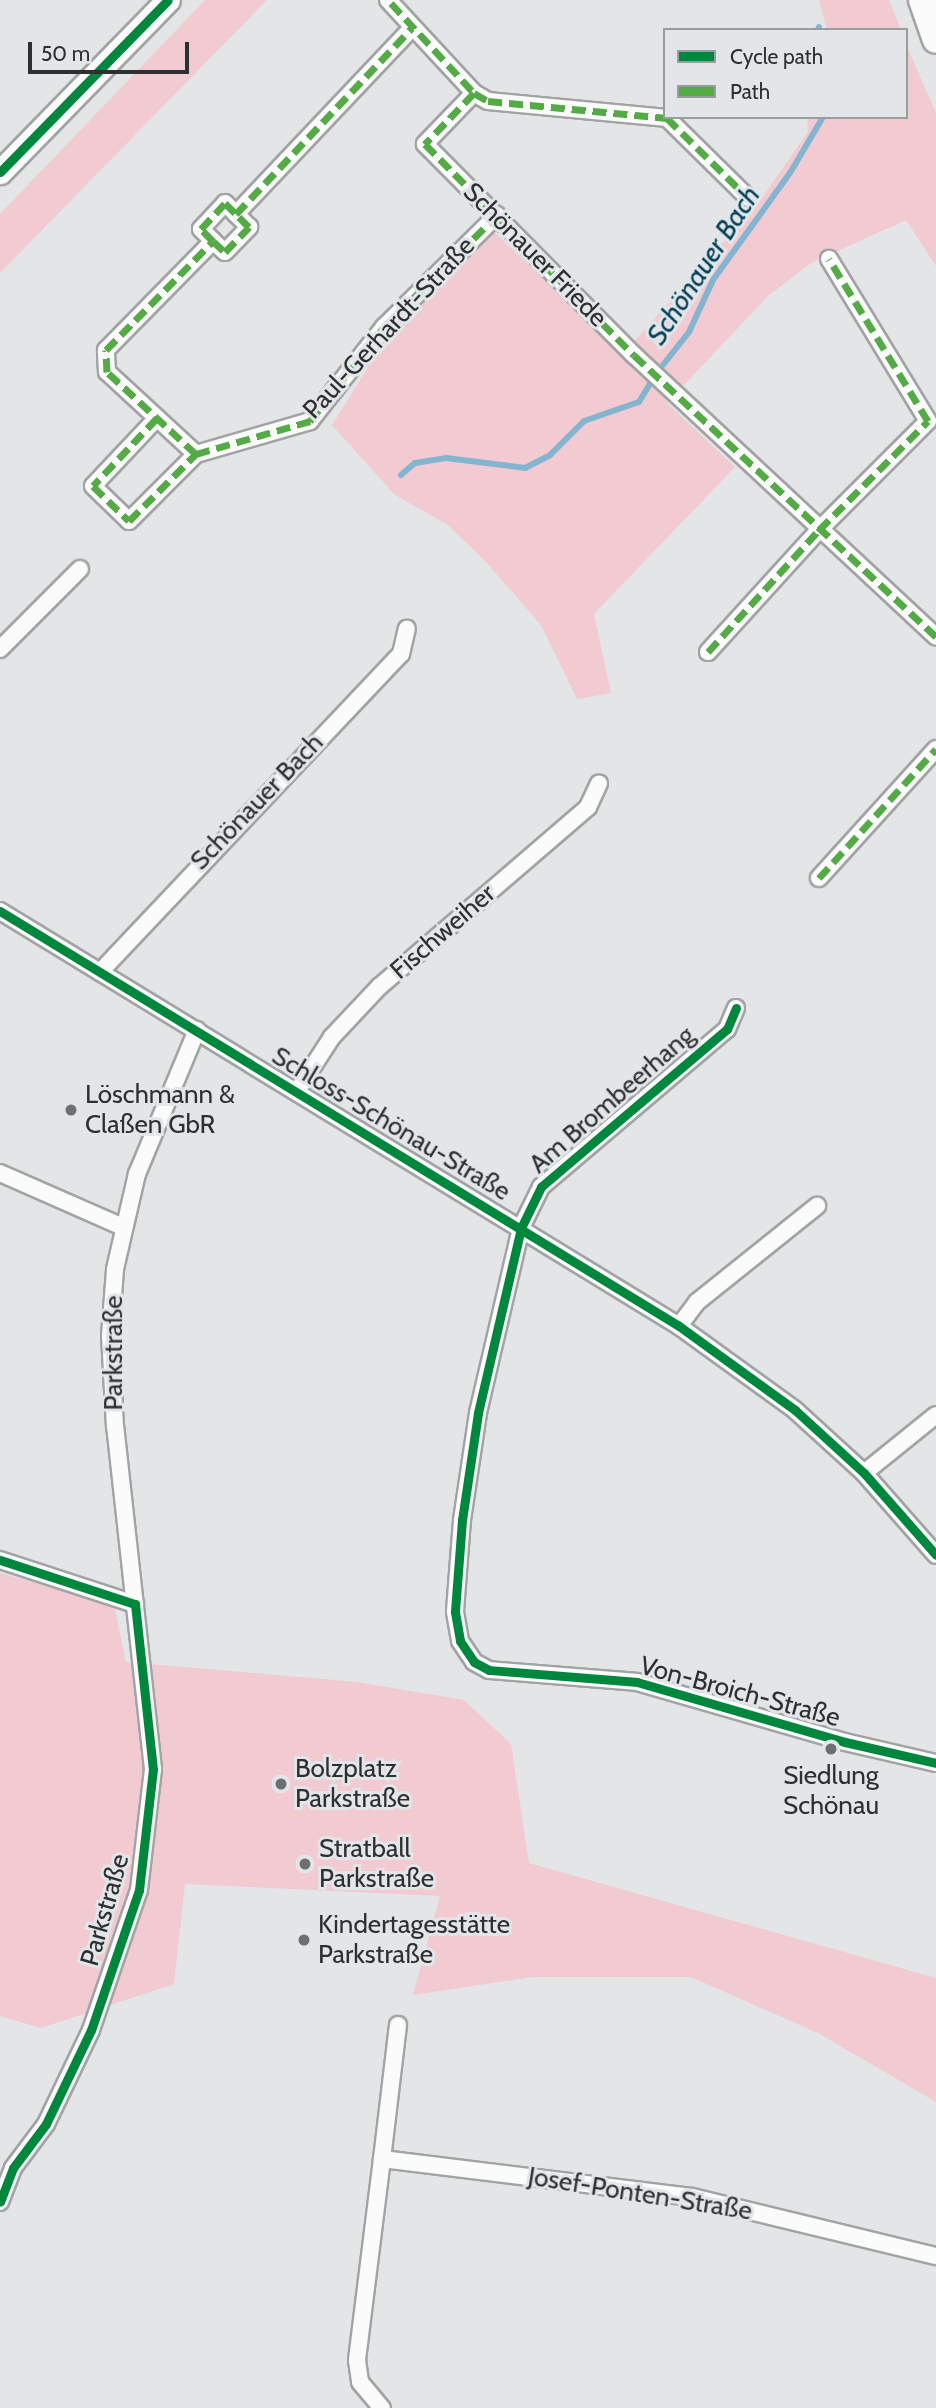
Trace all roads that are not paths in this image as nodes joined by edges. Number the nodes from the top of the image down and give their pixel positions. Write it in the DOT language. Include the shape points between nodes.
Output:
graph roads {
  1 [pos="168,0"];
  2 [pos="388,0"];
  3 [pos="922,0"];
  4 [pos="412,28"];
  5 [pos="936,40"];
  6 [pos="474,93"];
  7 [pos="663,118"];
  8 [pos="668,119"];
  9 [pos="0,172"];
  10 [pos="748,198"];
  11 [pos="236,214"];
  12 [pos="497,215"];
  13 [pos="213,241"];
  14 [pos="829,259"];
  15 [pos="157,418"];
  16 [pos="196,454"];
  17 [pos="819,530"];
  18 [pos="80,569"];
  19 [pos="407,629"];
  20 [pos="936,636"];
  21 [pos="0,649"];
  22 [pos="708,652"];
  23 [pos="936,749"];
  24 [pos="599,783"];
  25 [pos="819,878"];
  26 [pos="0,911"];
  27 [pos="100,972"];
  28 [pos="736,1008"];
  29 [pos="197,1030"];
  30 [pos="297,1091"];
  31 [pos="0,1173"];
  32 [pos="817,1206"];
  33 [pos="121,1226"];
  34 [pos="521,1228"];
  35 [pos="679,1326"];
  36 [pos="936,1415"];
  37 [pos="864,1473"];
  38 [pos="936,1555"];
  39 [pos="0,1560"];
  40 [pos="135,1604"];
  41 [pos="936,1763"];
  42 [pos="398,2025"];
  43 [pos="382,2159"];
  44 [pos="0,2202"];
  45 [pos="936,2256"];
  46 [pos="382,2408"];
  1 -- 9 [label="main road"];
  2 -- 4 [label="street"];
  3 -- 5 [label="main road"];
  4 -- 6 [label="street"];
  4 -- 11 [label="street"];
  6 -- 7 [label="street" via="488,101"];
  6 -- 12 [label="street, Schönauer Friede" via="425,144"];
  8 -- 10 [label="street"];
  11 -- 13 [label="street" via="225,203 201,229"];
  11 -- 13 [label="street" via="250,227 225,252"];
  12 -- 16 [label="street, Paul-Gerhardt-Straße" via="384,327 310,421"];
  12 -- 17 [label="street, Schönauer Friede" via="634,355"];
  13 -- 15 [label="street" via="106,350 107,372"];
  14 -- 17 [label="street" via="928,421"];
  15 -- 16 [label="street"];
  15 -- 16 [label="street, Paul-Gerhardt-Straße" via="93,486 129,521"];
  17 -- 20 [label="street, Schönauer Friede"];
  17 -- 22 [label="street"];
  18 -- 21 [label="street"];
  19 -- 27 [label="street, Schönauer Bach" via="401,654"];
  23 -- 25 [label="street"];
  24 -- 30 [label="street, Fischweiher" via="588,807 379,987 332,1037"];
  26 -- 27 [label="street, Schloss-Schönau-Straße"];
  27 -- 29 [label="street, Schloss-Schönau-Straße"];
  28 -- 34 [label="street, Am Brombeerhang" via="727,1029 541,1187"];
  29 -- 30 [label="street, Schloss-Schönau-Straße"];
  29 -- 33 [label="street, Parkstraße" via="137,1174"];
  30 -- 34 [label="street, Schloss-Schönau-Straße"];
  31 -- 33 [label="street"];
  32 -- 35 [label="street" via="697,1303"];
  33 -- 40 [label="street, Parkstraße" via="111,1323 112,1388"];
  34 -- 35 [label="street, Schloss-Schönau-Straße"];
  34 -- 41 [label="street, Von-Broich-Straße" via="478,1413 462,1520 455,1612 460,1641 474,1662 489,1670 637,1682 845,1742"];
  35 -- 37 [label="street, Schloss-Schönau-Straße" via="795,1410"];
  36 -- 37 [label="street"];
  37 -- 38 [label="street, Schloss-Schönau-Straße"];
  39 -- 40 [label="street"];
  40 -- 44 [label="street, Parkstraße" via="153,1769 139,1889 91,2030 46,2124 13,2168"];
  42 -- 43 [label="street"];
  43 -- 45 [label="street, Josef-Ponten-Straße" via="692,2197"];
  43 -- 46 [label="street" via="357,2360 360,2382"];
}
